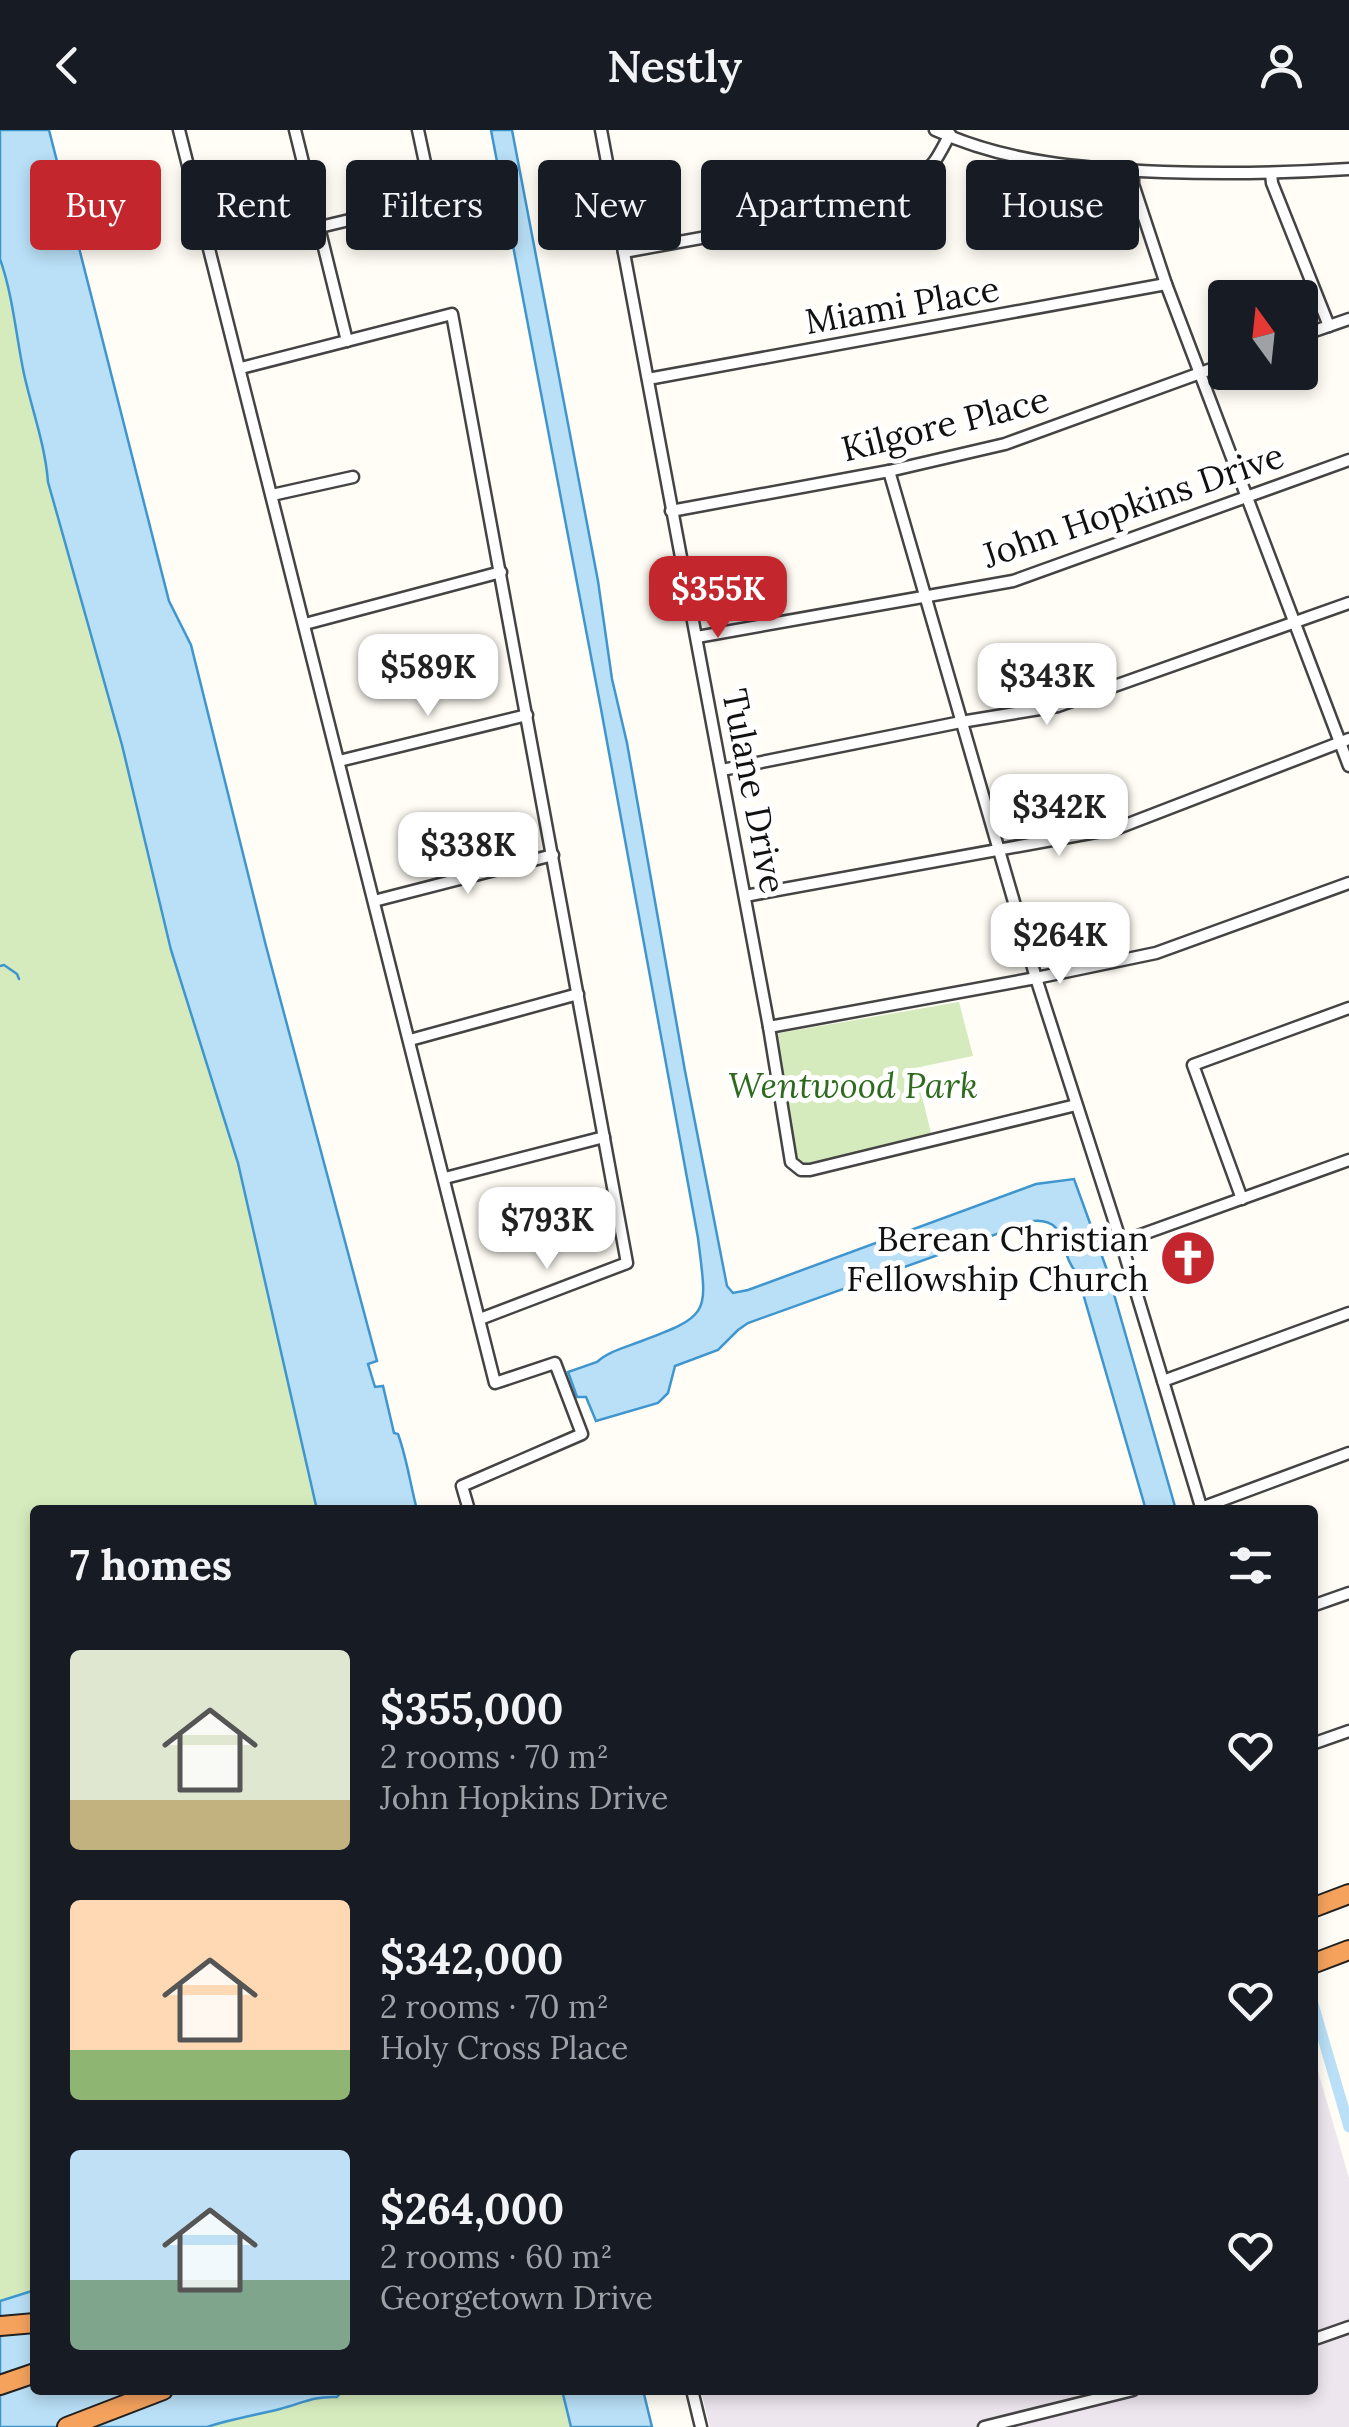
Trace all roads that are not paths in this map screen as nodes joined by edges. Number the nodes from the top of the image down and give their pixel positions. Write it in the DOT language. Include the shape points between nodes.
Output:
graph roads {
  1 [pos="179,130"];
  2 [pos="295,130"];
  3 [pos="418,130"];
  4 [pos="602,130"];
  5 [pos="935,130"];
  6 [pos="950,133"];
  7 [pos="303,160"];
  8 [pos="1022,160"];
  9 [pos="1349,168"];
  10 [pos="1139,171"];
  11 [pos="1271,173"];
  12 [pos="1139,202"];
  13 [pos="326,226"];
  14 [pos="325,250"];
  15 [pos="624,252"];
  16 [pos="1166,284"];
  17 [pos="1349,318"];
  18 [pos="1328,326"];
  19 [pos="1318,330"];
  20 [pos="347,341"];
  21 [pos="240,368"];
  22 [pos="1208,370"];
  23 [pos="1201,373"];
  24 [pos="648,380"];
  25 [pos="1349,460"];
  26 [pos="890,471"];
  27 [pos="353,477"];
  28 [pos="272,496"];
  29 [pos="1248,497"];
  30 [pos="671,511"];
  31 [pos="501,572"];
  32 [pos="926,596"];
  33 [pos="1349,603"];
  34 [pos="1295,622"];
  35 [pos="304,624"];
  36 [pos="697,637"];
  37 [pos="527,714"];
  38 [pos="962,722"];
  39 [pos="1345,741"];
  40 [pos="339,761"];
  41 [pos="1349,766"];
  42 [pos="722,770"];
  43 [pos="1000,850"];
  44 [pos="553,855"];
  45 [pos="1349,883"];
  46 [pos="745,896"];
  47 [pos="374,900"];
  48 [pos="1036,978"];
  49 [pos="578,994"];
  50 [pos="1349,1008"];
  51 [pos="770,1027"];
  52 [pos="410,1040"];
  53 [pos="1076,1105"];
  54 [pos="604,1137"];
  55 [pos="1349,1160"];
  56 [pos="445,1178"];
  57 [pos="1242,1198"];
  58 [pos="1121,1242"];
  59 [pos="1349,1313"];
  60 [pos="480,1319"];
  61 [pos="1163,1382"];
  62 [pos="1349,1454"];
  63 [pos="468,1505"];
  64 [pos="1201,1505"];
  65 [pos="1213,1505"];
  66 [pos="1349,1593"];
  67 [pos="1318,1604"];
  68 [pos="1349,1731"];
  69 [pos="1318,1742"];
  70 [pos="1349,1894"];
  71 [pos="1318,1906"];
  72 [pos="1349,1950"];
  73 [pos="1349,1962"];
  74 [pos="1318,1965"];
  75 [pos="1318,1967"];
  76 [pos="30,2323"];
  77 [pos="0,2326"];
  78 [pos="1349,2327"];
  79 [pos="1318,2338"];
  80 [pos="30,2374"];
  81 [pos="0,2385"];
  82 [pos="150,2395"];
  83 [pos="693,2395"];
  84 [pos="1113,2395"];
  85 [pos="112,2409"];
  86 [pos="58,2427"];
  87 [pos="67,2427"];
  88 [pos="702,2427"];
  89 [pos="984,2427"];
  1 -- 21 [label="street"];
  2 -- 7 [label="street"];
  3 -- 13 [label="street" via="433,200"];
  4 -- 15 [label="street, Tulane Drive"];
  5 -- 6 [label="street"];
  6 -- 8 [label="street"];
  6 -- 15 [label="street" via="934,162 910,181 854,206"];
  9 -- 11 [label="street"];
  10 -- 11 [label="street"];
  11 -- 18 [label="street"];
  12 -- 16 [label="street"];
  14 -- 20 [label="street"];
  15 -- 24 [label="street, Tulane Drive"];
  16 -- 23 [label="street"];
  16 -- 24 [label="street, Miami Place"];
  17 -- 18 [label="street"];
  18 -- 19 [label="street"];
  20 -- 21 [label="street"];
  20 -- 31 [label="street" via="452,314"];
  21 -- 28 [label="street"];
  22 -- 23 [label="street, Kilgore Place"];
  23 -- 26 [label="street, Kilgore Place" via="1004,444"];
  23 -- 29 [label="street"];
  24 -- 30 [label="street, Tulane Drive"];
  25 -- 29 [label="street, John Hopkins Drive"];
  26 -- 30 [label="street, Kilgore Place"];
  26 -- 32 [label="street"];
  27 -- 28 [label="street"];
  28 -- 35 [label="street"];
  29 -- 32 [label="street, John Hopkins Drive" via="1013,581"];
  29 -- 34 [label="street"];
  30 -- 36 [label="street, Tulane Drive"];
  31 -- 35 [label="street"];
  31 -- 37 [label="street"];
  32 -- 36 [label="street, John Hopkins Drive"];
  32 -- 38 [label="street"];
  33 -- 34 [label="street"];
  34 -- 38 [label="street" via="1058,706"];
  34 -- 39 [label="street"];
  35 -- 40 [label="street"];
  36 -- 42 [label="street, Tulane Drive"];
  37 -- 40 [label="street"];
  37 -- 44 [label="street"];
  38 -- 42 [label="street"];
  38 -- 43 [label="street"];
  39 -- 41 [label="street"];
  39 -- 43 [label="street" via="1118,828"];
  40 -- 47 [label="street"];
  42 -- 46 [label="street, Tulane Drive"];
  43 -- 46 [label="street"];
  43 -- 48 [label="street"];
  44 -- 47 [label="street"];
  44 -- 49 [label="street"];
  45 -- 48 [label="street" via="1156,954"];
  46 -- 51 [label="street, Tulane Drive"];
  47 -- 52 [label="street"];
  48 -- 51 [label="street"];
  48 -- 53 [label="street"];
  49 -- 52 [label="street"];
  49 -- 54 [label="street"];
  50 -- 57 [label="street" via="1193,1066"];
  51 -- 53 [label="street, Tulane Drive" via="790,1156 801,1170"];
  52 -- 56 [label="street"];
  53 -- 58 [label="street"];
  54 -- 56 [label="street"];
  54 -- 60 [label="street" via="627,1263"];
  55 -- 57 [label="street"];
  56 -- 60 [label="street"];
  57 -- 58 [label="street"];
  58 -- 61 [label="street"];
  59 -- 61 [label="street"];
  60 -- 63 [label="street" via="495,1383 555,1363 582,1434 462,1486"];
  61 -- 64 [label="street"];
  62 -- 65 [label="street"];
  66 -- 67 [label="street"];
  68 -- 69 [label="street"];
  70 -- 71 [label="highway"];
  72 -- 74 [label="highway"];
  73 -- 75 [label="highway"];
  76 -- 77 [label="highway"];
  78 -- 79 [label="street"];
  80 -- 81 [label="highway"];
  82 -- 85 [label="highway"];
  83 -- 88 [label="street"];
  84 -- 89 [label="street"];
  85 -- 86 [label="highway"];
  85 -- 87 [label="highway"];
}
